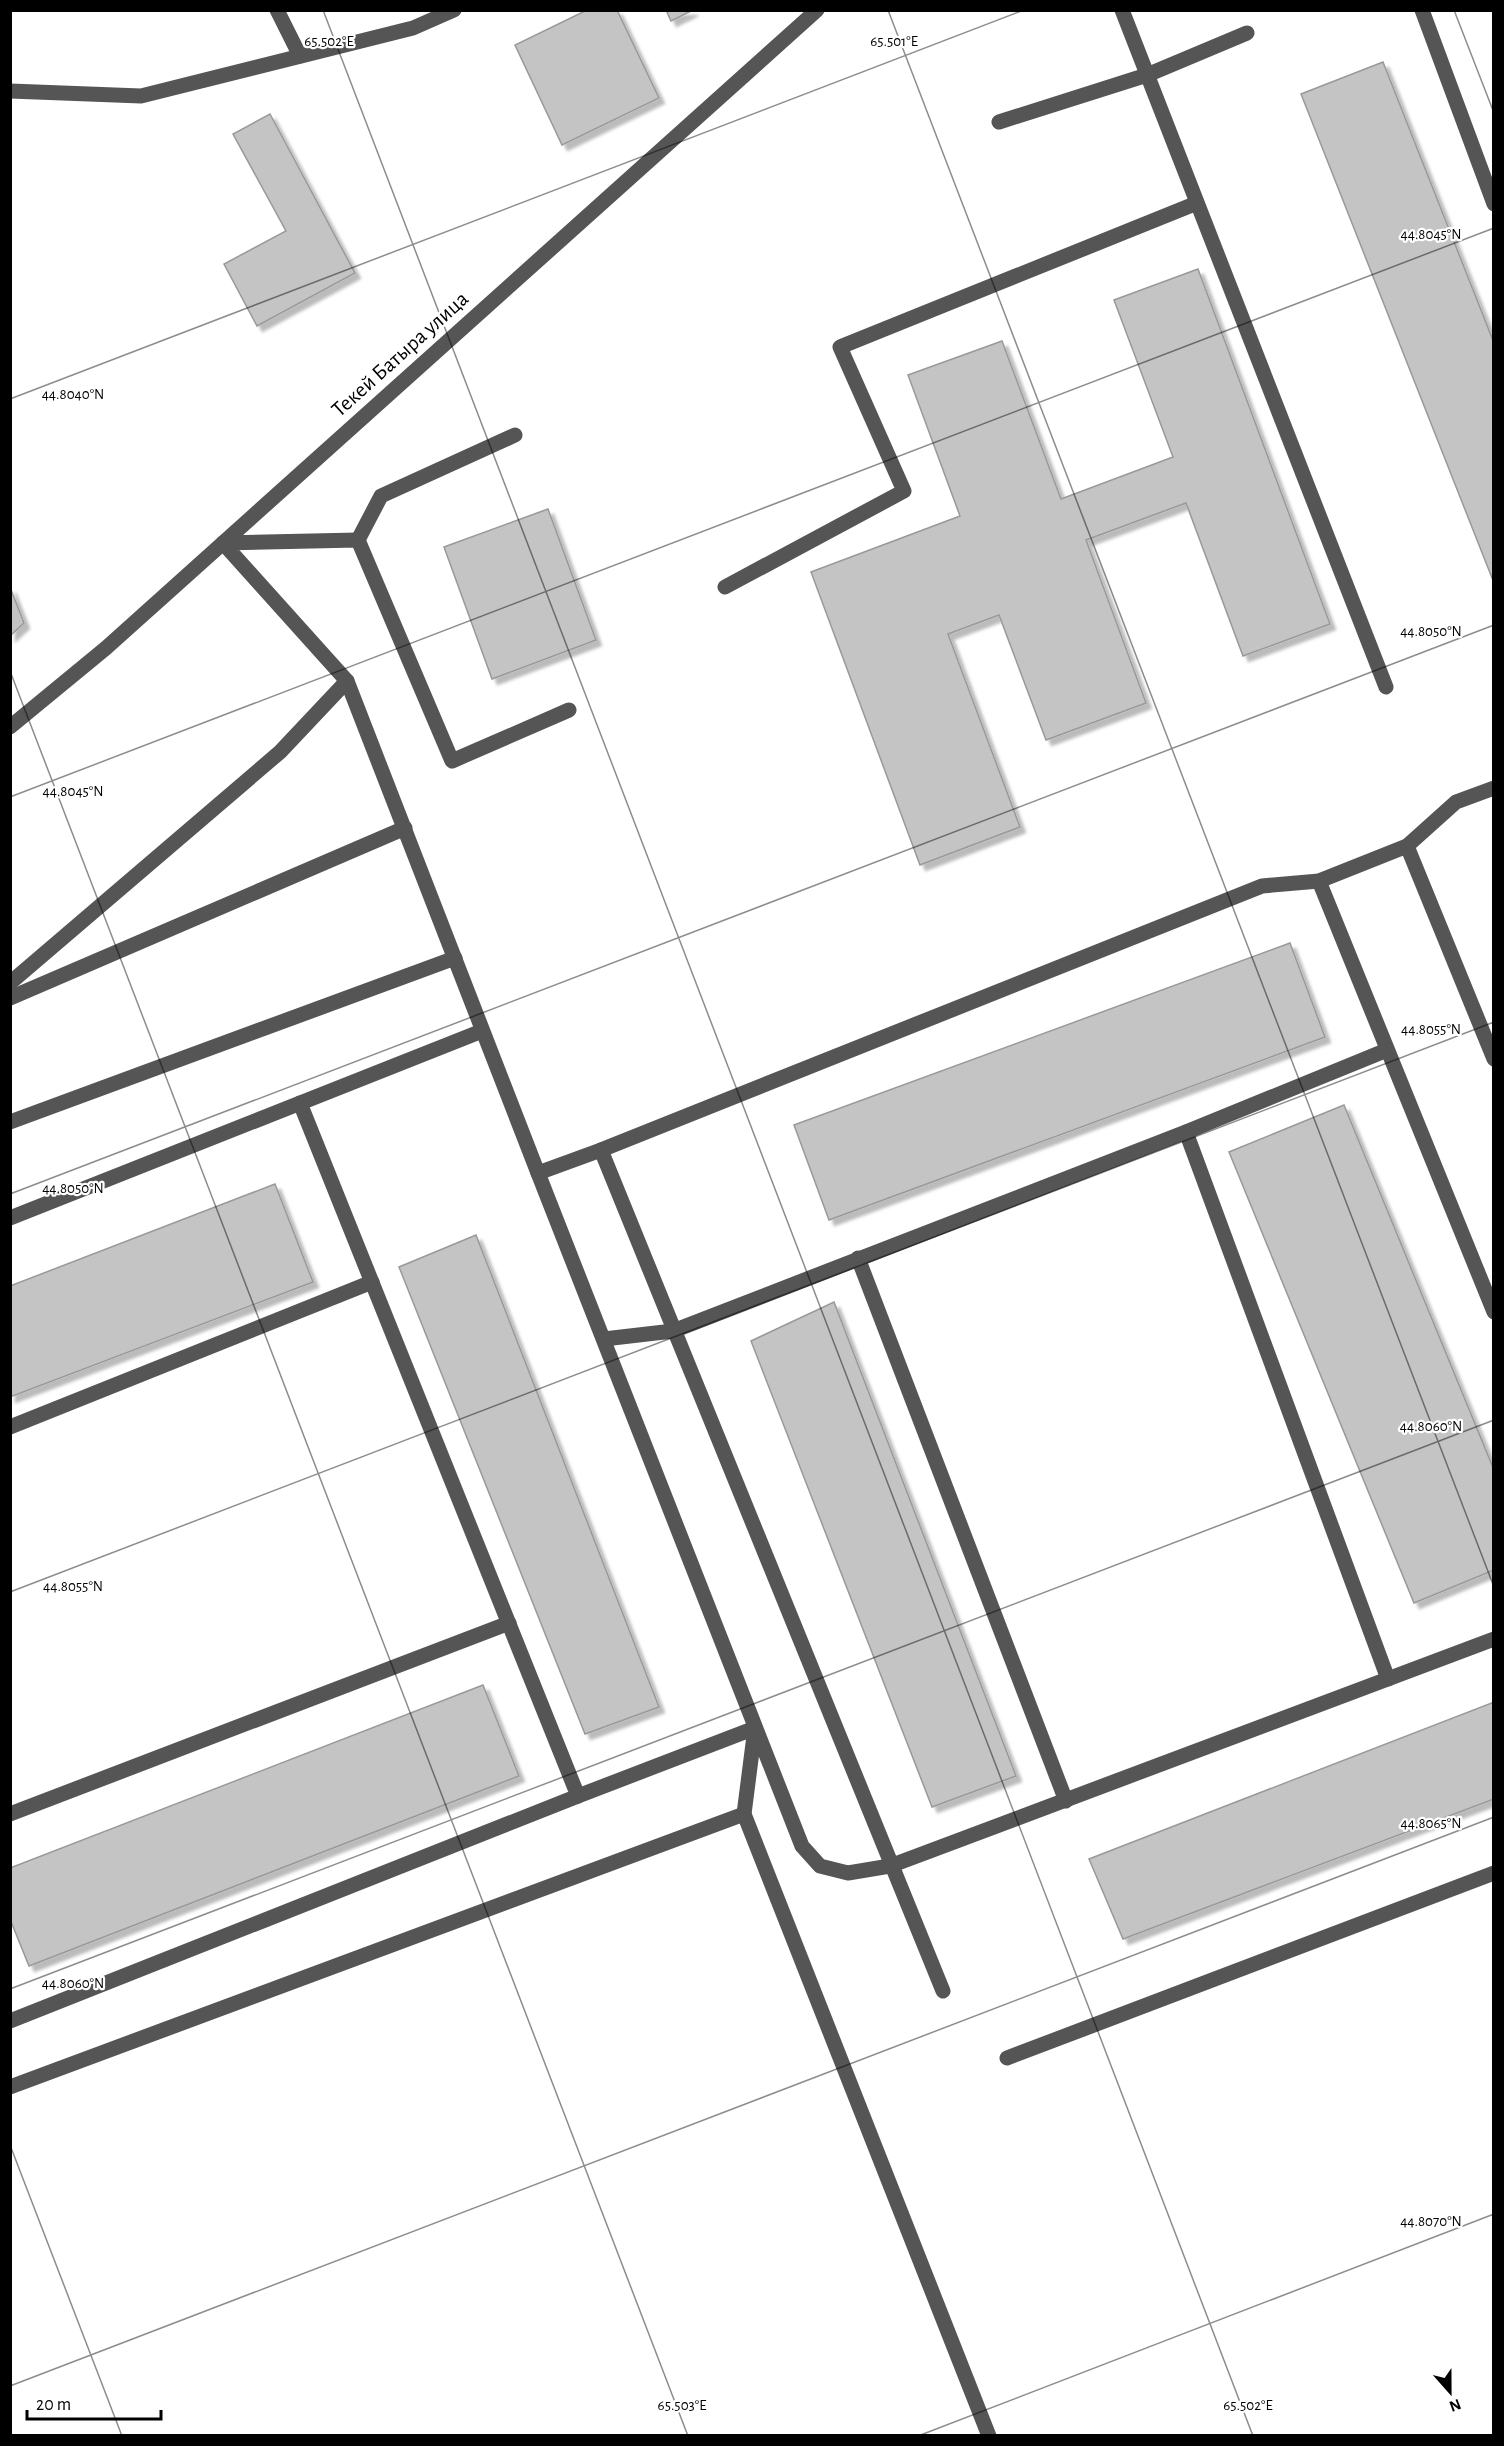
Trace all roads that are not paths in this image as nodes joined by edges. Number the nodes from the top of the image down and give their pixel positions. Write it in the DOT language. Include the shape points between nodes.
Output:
graph roads {
  1 [pos="277,10"];
  2 [pos="454,10"];
  3 [pos="817,10"];
  4 [pos="1122,10"];
  5 [pos="1422,10"];
  6 [pos="1247,33"];
  7 [pos="300,56"];
  8 [pos="1147,75"];
  9 [pos="10,91"];
  10 [pos="999,122"];
  11 [pos="1197,203"];
  12 [pos="1494,204"];
  13 [pos="515,435"];
  14 [pos="358,540"];
  15 [pos="223,543"];
  16 [pos="725,587"];
  17 [pos="347,681"];
  18 [pos="1386,687"];
  19 [pos="569,710"];
  20 [pos="10,727"];
  21 [pos="1494,788"];
  22 [pos="405,828"];
  23 [pos="1407,846"];
  24 [pos="1319,881"];
  25 [pos="455,958"];
  26 [pos="10,984"];
  27 [pos="10,998"];
  28 [pos="482,1031"];
  29 [pos="1387,1050"];
  30 [pos="1494,1059"];
  31 [pos="300,1103"];
  32 [pos="10,1122"];
  33 [pos="1186,1132"];
  34 [pos="601,1150"];
  35 [pos="538,1173"];
  36 [pos="10,1218"];
  37 [pos="858,1258"];
  38 [pos="372,1282"];
  39 [pos="1494,1312"];
  40 [pos="673,1331"];
  41 [pos="604,1339"];
  42 [pos="10,1427"];
  43 [pos="509,1623"];
  44 [pos="1494,1639"];
  45 [pos="1388,1679"];
  46 [pos="755,1728"];
  47 [pos="578,1797"];
  48 [pos="1066,1801"];
  49 [pos="10,1814"];
  50 [pos="744,1814"];
  51 [pos="891,1866"];
  52 [pos="1494,1873"];
  53 [pos="943,1991"];
  54 [pos="10,2021"];
  55 [pos="1007,2058"];
  56 [pos="10,2087"];
  57 [pos="989,2436"];
  1 -- 7 [label="street"];
  2 -- 7 [label="street" via="413,28"];
  3 -- 15 [label="street, Текей Батыра улица"];
  4 -- 8 [label="street"];
  5 -- 12 [label="street"];
  6 -- 8 [label="street"];
  7 -- 9 [label="street" via="141,96"];
  8 -- 10 [label="street"];
  8 -- 11 [label="street"];
  11 -- 16 [label="street" via="840,346 904,491"];
  11 -- 18 [label="street"];
  13 -- 14 [label="street" via="381,496"];
  14 -- 15 [label="street"];
  14 -- 19 [label="street" via="452,762"];
  15 -- 17 [label="street"];
  15 -- 20 [label="street, Текей Батыра улица"];
  17 -- 22 [label="street"];
  17 -- 26 [label="street" via="280,752"];
  21 -- 23 [label="street" via="1456,802"];
  22 -- 25 [label="street"];
  22 -- 27 [label="street"];
  23 -- 24 [label="street"];
  23 -- 30 [label="street"];
  24 -- 29 [label="street"];
  24 -- 34 [label="street" via="1262,886"];
  25 -- 28 [label="street"];
  25 -- 32 [label="street"];
  28 -- 31 [label="street"];
  28 -- 35 [label="street"];
  29 -- 33 [label="street"];
  29 -- 39 [label="street"];
  31 -- 36 [label="street"];
  31 -- 38 [label="street"];
  33 -- 37 [label="street"];
  33 -- 45 [label="street"];
  34 -- 35 [label="street"];
  34 -- 40 [label="street"];
  35 -- 41 [label="street"];
  37 -- 40 [label="street"];
  37 -- 48 [label="street"];
  38 -- 42 [label="street"];
  38 -- 43 [label="street"];
  40 -- 41 [label="street"];
  40 -- 51 [label="street"];
  41 -- 46 [label="street"];
  43 -- 47 [label="street"];
  43 -- 49 [label="street"];
  44 -- 45 [label="street"];
  45 -- 48 [label="street"];
  46 -- 47 [label="street"];
  46 -- 50 [label="street"];
  46 -- 51 [label="street" via="802,1846 820,1866 848,1874"];
  47 -- 54 [label="street"];
  48 -- 51 [label="street"];
  50 -- 56 [label="street"];
  50 -- 57 [label="street"];
  51 -- 53 [label="street"];
  52 -- 55 [label="street"];
}
